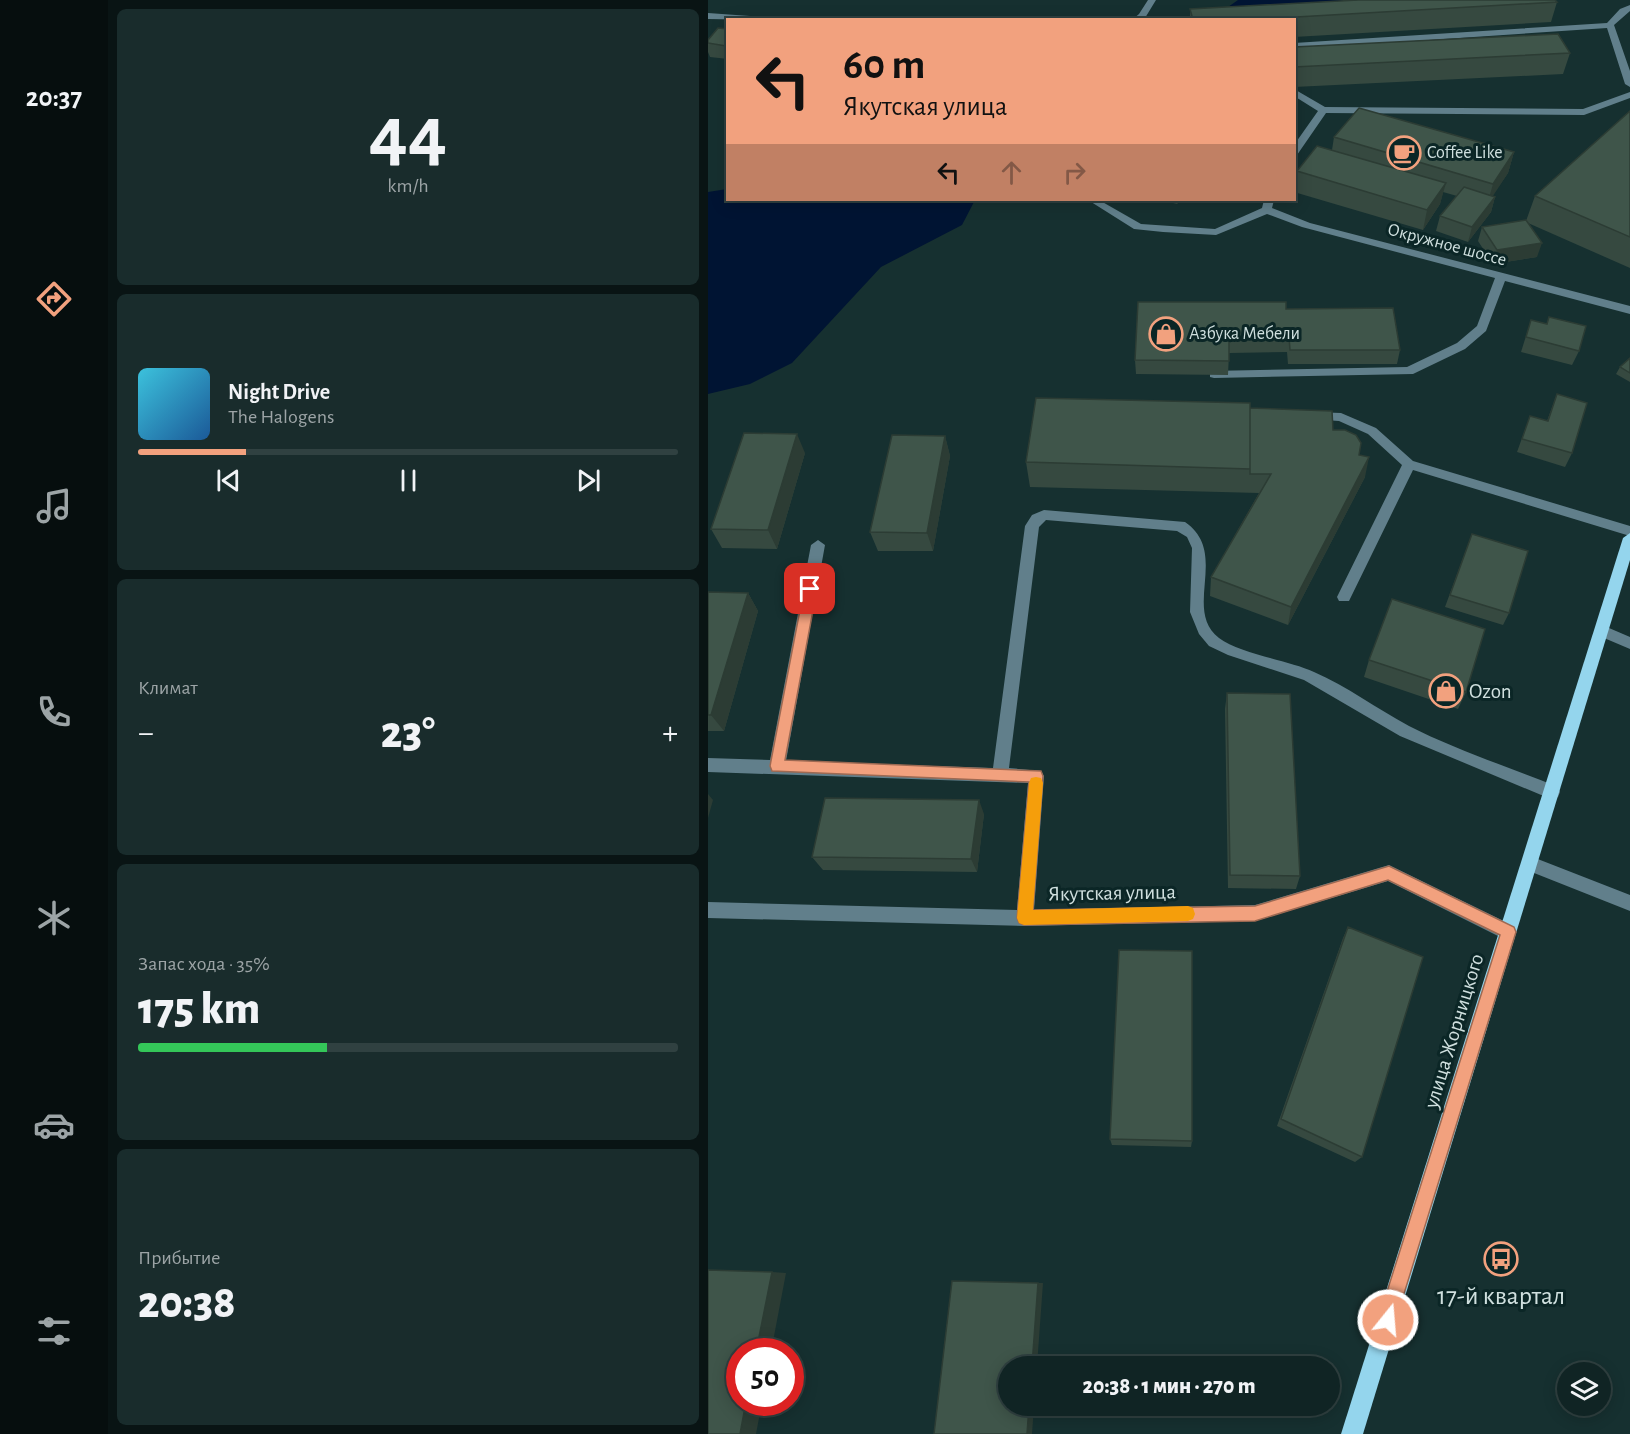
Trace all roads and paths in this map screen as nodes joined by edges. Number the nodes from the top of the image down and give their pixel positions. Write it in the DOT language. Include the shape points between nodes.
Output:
graph roads {
  1 [pos="1152,0"];
  2 [pos="1630,8"];
  3 [pos="708,16"];
  4 [pos="736,18"];
  5 [pos="1139,18"];
  6 [pos="1610,25"];
  7 [pos="1296,46"];
  8 [pos="1630,84"];
  9 [pos="1296,93"];
  10 [pos="1630,95"];
  11 [pos="1323,110"];
  12 [pos="1296,150"];
  13 [pos="1095,201"];
  14 [pos="1268,205"];
  15 [pos="1502,276"];
  16 [pos="1630,310"];
  17 [pos="1214,374"];
  18 [pos="1305,415"];
  19 [pos="1409,464"];
  20 [pos="1630,531"];
  21 [pos="1630,538"];
  22 [pos="818,545"];
  23 [pos="1344,597"];
  24 [pos="1602,631"];
  25 [pos="1630,643"];
  26 [pos="708,765"];
  27 [pos="777,766"];
  28 [pos="1000,775"];
  29 [pos="1552,792"];
  30 [pos="1530,864"];
  31 [pos="1630,903"];
  32 [pos="708,910"];
  33 [pos="1024,918"];
  34 [pos="1508,932"];
  35 [pos="1352,1434"];
  1 -- 5 [label="street"];
  2 -- 6 [label="street"];
  3 -- 4 [label="street"];
  6 -- 7 [label="street"];
  6 -- 8 [label="street"];
  9 -- 11 [label="street"];
  10 -- 11 [label="street" via="1584,112"];
  11 -- 12 [label="street"];
  13 -- 14 [label="street" via="1138,227 1216,232"];
  14 -- 15 [label="street, Окружное шоссе" via="1306,225"];
  15 -- 16 [label="street, Окружное шоссе"];
  15 -- 17 [label="street" via="1482,328 1461,346 1409,372"];
  18 -- 19 [label="street" via="1341,417 1372,431"];
  19 -- 20 [label="street"];
  19 -- 23 [label="street"];
  21 -- 24 [label="main road, улица Жорницкого"];
  22 -- 27 [label="street"];
  24 -- 25 [label="street"];
  24 -- 29 [label="main road, улица Жорницкого"];
  26 -- 27 [label="street, Якутская улица"];
  27 -- 28 [label="street, Якутская улица"];
  28 -- 29 [label="street" via="1032,526 1044,515 1180,526 1192,534 1199,548 1197,612 1214,642 1309,676 1405,731"];
  28 -- 33 [label="street, Якутская улица" via="1036,776"];
  29 -- 30 [label="main road, улица Жорницкого"];
  30 -- 31 [label="street"];
  30 -- 34 [label="main road, улица Жорницкого"];
  32 -- 33 [label="street"];
  33 -- 34 [label="street, Якутская улица" via="1255,913 1389,873"];
  34 -- 35 [label="main road, улица Жорницкого"];
}
